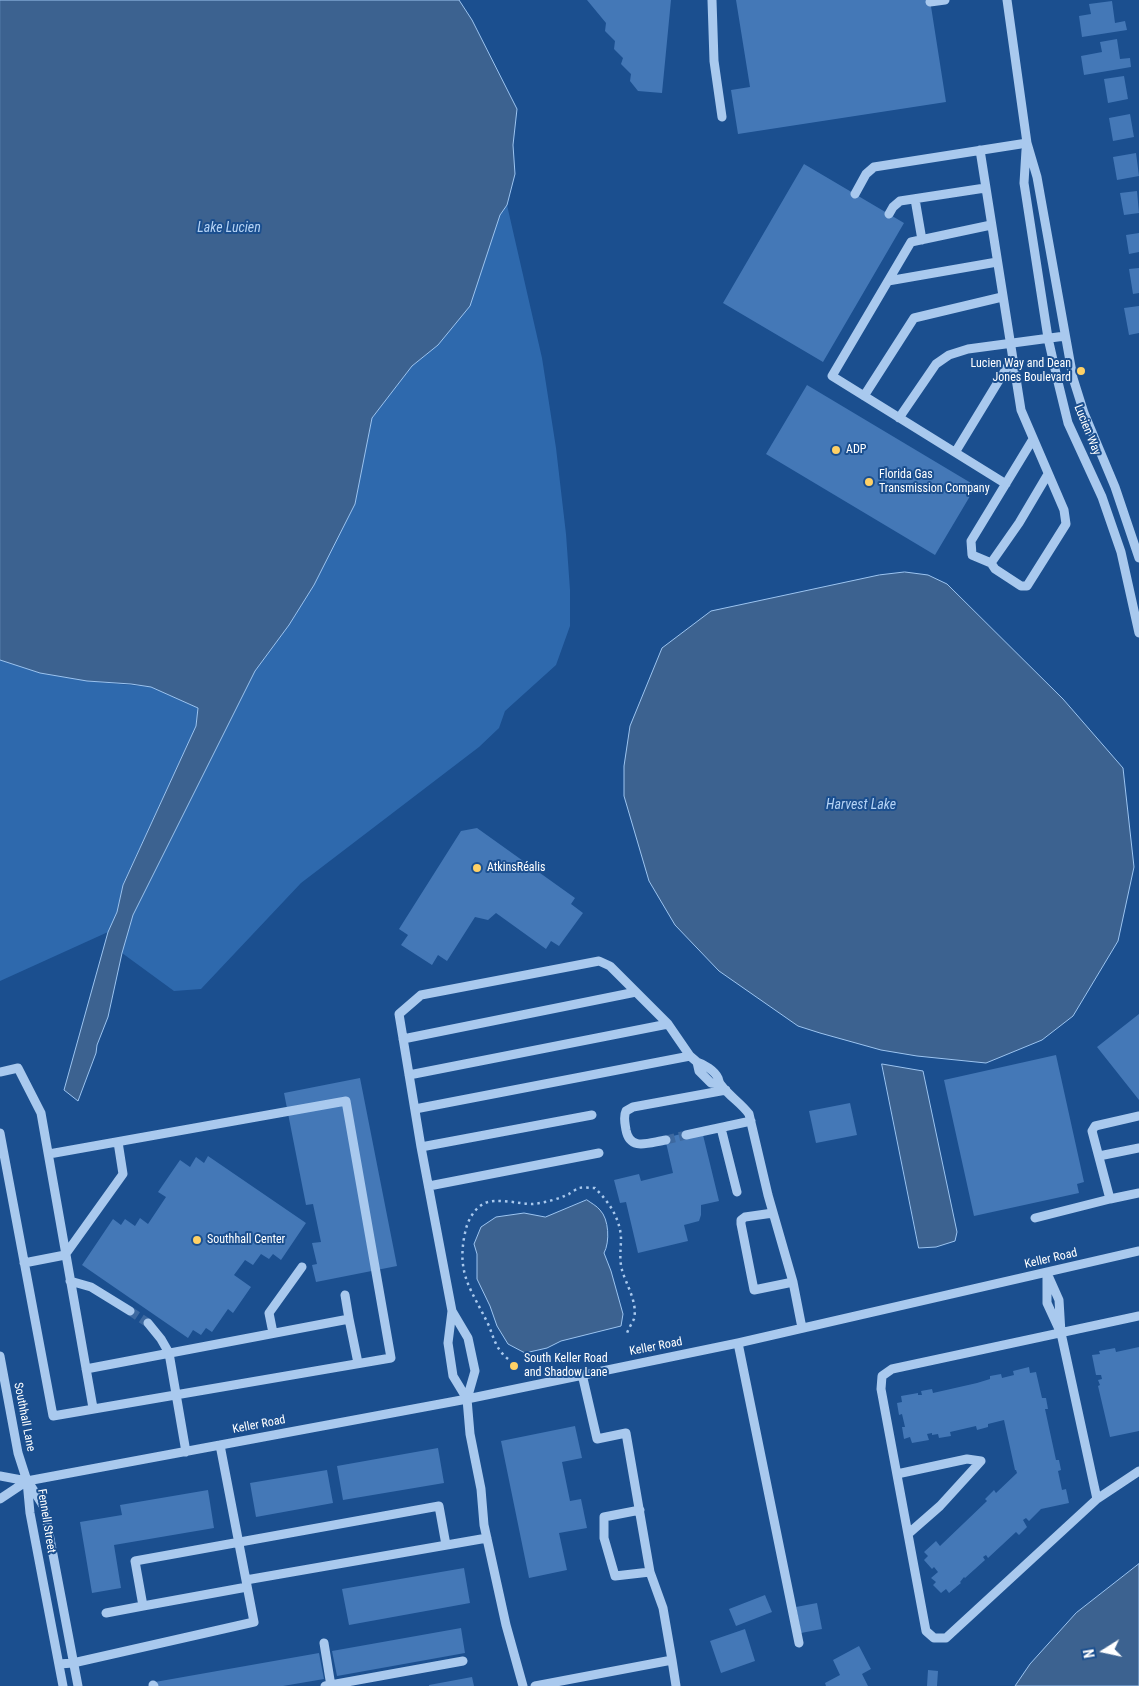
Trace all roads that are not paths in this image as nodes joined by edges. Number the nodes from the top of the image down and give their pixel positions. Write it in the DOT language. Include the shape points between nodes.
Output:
graph roads {
  1 [pos="712,0"];
  2 [pos="945,0"];
  3 [pos="1007,0"];
  4 [pos="930,2"];
  5 [pos="722,117"];
  6 [pos="1026,142"];
  7 [pos="980,150"];
  8 [pos="985,188"];
  9 [pos="855,194"];
  10 [pos="915,199"];
  11 [pos="889,214"];
  12 [pos="991,225"];
  13 [pos="922,240"];
  14 [pos="997,262"];
  15 [pos="888,281"];
  16 [pos="1002,297"];
  17 [pos="1065,336"];
  18 [pos="1048,338"];
  19 [pos="1009,343"];
  20 [pos="1012,359"];
  21 [pos="864,396"];
  22 [pos="899,418"];
  23 [pos="1033,439"];
  24 [pos="956,452"];
  25 [pos="1048,474"];
  26 [pos="1006,484"];
  27 [pos="1139,558"];
  28 [pos="991,563"];
  29 [pos="1139,633"];
  30 [pos="636,992"];
  31 [pos="668,1024"];
  32 [pos="403,1039"];
  33 [pos="693,1059"];
  34 [pos="0,1072"];
  35 [pos="409,1075"];
  36 [pos="723,1087"];
  37 [pos="415,1109"];
  38 [pos="592,1115"];
  39 [pos="1139,1116"];
  40 [pos="751,1121"];
  41 [pos="721,1128"];
  42 [pos="0,1133"];
  43 [pos="686,1136"];
  44 [pos="666,1140"];
  45 [pos="118,1142"];
  46 [pos="421,1147"];
  47 [pos="1139,1148"];
  48 [pos="599,1153"];
  49 [pos="49,1154"];
  50 [pos="1099,1156"];
  51 [pos="428,1186"];
  52 [pos="737,1192"];
  53 [pos="1139,1193"];
  54 [pos="1110,1199"];
  55 [pos="773,1213"];
  56 [pos="1035,1218"];
  57 [pos="1139,1251"];
  58 [pos="65,1255"];
  59 [pos="24,1263"];
  60 [pos="302,1267"];
  61 [pos="1047,1273"];
  62 [pos="70,1281"];
  63 [pos="793,1282"];
  64 [pos="345,1295"];
  65 [pos="130,1311"];
  66 [pos="452,1311"];
  67 [pos="1139,1316"];
  68 [pos="349,1319"];
  69 [pos="148,1323"];
  70 [pos="802,1328"];
  71 [pos="1061,1333"];
  72 [pos="273,1334"];
  73 [pos="738,1343"];
  74 [pos="169,1353"];
  75 [pos="0,1356"];
  76 [pos="358,1363"];
  77 [pos="86,1369"];
  78 [pos="582,1374"];
  79 [pos="176,1394"];
  80 [pos="467,1399"];
  81 [pos="93,1408"];
  82 [pos="220,1445"];
  83 [pos="186,1452"];
  84 [pos="1139,1471"];
  85 [pos="897,1474"];
  86 [pos="0,1476"];
  87 [pos="27,1481"];
  88 [pos="0,1499"];
  89 [pos="1098,1499"];
  90 [pos="640,1510"];
  91 [pos="908,1534"];
  92 [pos="487,1538"];
  93 [pos="238,1541"];
  94 [pos="446,1545"];
  95 [pos="650,1572"];
  96 [pos="246,1584"];
  97 [pos="143,1606"];
  98 [pos="106,1613"];
  99 [pos="324,1643"];
  100 [pos="799,1643"];
  101 [pos="672,1660"];
  102 [pos="463,1661"];
  103 [pos="73,1663"];
  104 [pos="59,1664"];
  105 [pos="63,1686"];
  106 [pos="78,1686"];
  107 [pos="329,1686"];
  108 [pos="523,1686"];
  109 [pos="535,1686"];
  110 [pos="676,1686"];
  1 -- 5 [label="street" via="714,61"];
  2 -- 4 [label="street"];
  3 -- 6 [label="street, Lucien Way"];
  6 -- 7 [label="street"];
  6 -- 17 [label="street, Lucien Way" via="1037,177"];
  6 -- 18 [label="street, Lucien Way" via="1024,183"];
  7 -- 8 [label="street"];
  7 -- 9 [label="street" via="874,167 866,174"];
  8 -- 10 [label="street"];
  8 -- 12 [label="street"];
  10 -- 11 [label="street" via="900,201"];
  10 -- 13 [label="street"];
  12 -- 13 [label="street"];
  12 -- 14 [label="street"];
  13 -- 15 [label="street" via="911,242"];
  14 -- 15 [label="street"];
  14 -- 16 [label="street"];
  15 -- 21 [label="street" via="832,376"];
  16 -- 19 [label="street"];
  16 -- 21 [label="street" via="914,318"];
  17 -- 18 [label="street"];
  17 -- 27 [label="street, Lucien Way" via="1084,413 1115,487"];
  18 -- 19 [label="street"];
  18 -- 29 [label="street, Lucien Way" via="1068,423 1102,496 1121,552"];
  19 -- 20 [label="street"];
  19 -- 22 [label="street" via="949,355 936,364"];
  20 -- 23 [label="street" via="1021,410"];
  20 -- 24 [label="street"];
  21 -- 22 [label="street"];
  22 -- 24 [label="street"];
  23 -- 25 [label="street"];
  23 -- 26 [label="street"];
  24 -- 26 [label="street"];
  25 -- 28 [label="street" via="1020,523"];
  25 -- 28 [label="street" via="1064,510 1066,524 1027,586 1008,578"];
  26 -- 28 [label="street" via="971,542 972,555"];
  30 -- 31 [label="street"];
  30 -- 32 [label="street"];
  30 -- 32 [label="street" via="610,966 599,961 421,995 399,1014"];
  31 -- 33 [label="street"];
  31 -- 35 [label="street"];
  32 -- 35 [label="street"];
  33 -- 36 [label="street" via="711,1070"];
  33 -- 37 [label="street"];
  34 -- 49 [label="street" via="18,1068 42,1113"];
  35 -- 37 [label="street"];
  36 -- 40 [label="street" via="744,1107"];
  36 -- 44 [label="street" via="626,1111 624,1121 630,1141 639,1144"];
  37 -- 46 [label="street"];
  38 -- 46 [label="street"];
  39 -- 50 [label="street" via="1095,1126 1092,1131"];
  40 -- 41 [label="street"];
  40 -- 55 [label="street"];
  41 -- 43 [label="street"];
  41 -- 52 [label="street"];
  42 -- 59 [label="street"];
  45 -- 49 [label="street"];
  45 -- 58 [label="street" via="123,1174"];
  45 -- 76 [label="street" via="346,1101 391,1358"];
  46 -- 51 [label="street"];
  47 -- 50 [label="street"];
  48 -- 51 [label="street"];
  49 -- 58 [label="street"];
  50 -- 54 [label="street"];
  51 -- 66 [label="street"];
  53 -- 54 [label="street"];
  54 -- 56 [label="street"];
  55 -- 63 [label="street"];
  55 -- 63 [label="street" via="745,1217 741,1224 754,1290"];
  57 -- 61 [label="street, Keller Road"];
  58 -- 59 [label="street"];
  58 -- 62 [label="street"];
  59 -- 81 [label="street" via="53,1416"];
  60 -- 72 [label="street" via="269,1314"];
  61 -- 70 [label="street, Keller Road"];
  61 -- 71 [label="street" via="1059,1300"];
  62 -- 65 [label="street" via="91,1287"];
  62 -- 77 [label="street"];
  63 -- 70 [label="street"];
  64 -- 68 [label="street"];
  66 -- 80 [label="street" via="448,1343 454,1376"];
  66 -- 80 [label="street" via="468,1338 475,1371"];
  67 -- 71 [label="street"];
  68 -- 72 [label="street"];
  68 -- 76 [label="street"];
  69 -- 74 [label="street"];
  70 -- 73 [label="street, Keller Road"];
  71 -- 85 [label="street" via="892,1369 882,1376 881,1389"];
  71 -- 89 [label="street"];
  72 -- 74 [label="street"];
  73 -- 78 [label="street, Keller Road"];
  73 -- 100 [label="street"];
  74 -- 77 [label="street"];
  74 -- 79 [label="street"];
  75 -- 87 [label="street, Southhall Lane" via="18,1453"];
  76 -- 79 [label="street"];
  77 -- 81 [label="street"];
  78 -- 80 [label="street, Keller Road"];
  78 -- 90 [label="street" via="597,1439 626,1433"];
  79 -- 81 [label="street"];
  79 -- 83 [label="street"];
  80 -- 82 [label="street, Keller Road"];
  80 -- 92 [label="street"];
  82 -- 83 [label="street, Keller Road"];
  82 -- 93 [label="street"];
  83 -- 87 [label="street, Keller Road"];
  84 -- 89 [label="street"];
  85 -- 91 [label="street"];
  85 -- 91 [label="street" via="967,1460 981,1461 940,1506"];
  86 -- 87 [label="street, Keller Road"];
  87 -- 88 [label="street, Keller Road"];
  87 -- 103 [label="street, Fennell Street" via="44,1507"];
  87 -- 104 [label="street, Fennell Street" via="30,1513"];
  89 -- 91 [label="street" via="946,1638 934,1638 926,1631"];
  90 -- 95 [label="street"];
  90 -- 95 [label="street" via="604,1517 604,1538 616,1576"];
  92 -- 94 [label="street"];
  92 -- 108 [label="street"];
  93 -- 94 [label="street" via="439,1506"];
  93 -- 96 [label="street"];
  93 -- 97 [label="street" via="134,1561"];
  94 -- 96 [label="street"];
  95 -- 101 [label="street" via="663,1608"];
  96 -- 97 [label="street"];
  96 -- 103 [label="street" via="254,1622"];
  97 -- 98 [label="street"];
  99 -- 107 [label="street"];
  101 -- 109 [label="street"];
  101 -- 110 [label="street"];
  102 -- 107 [label="street"];
  103 -- 104 [label="street"];
  103 -- 106 [label="street, Fennell Street"];
  104 -- 105 [label="street, Fennell Street"];
}
